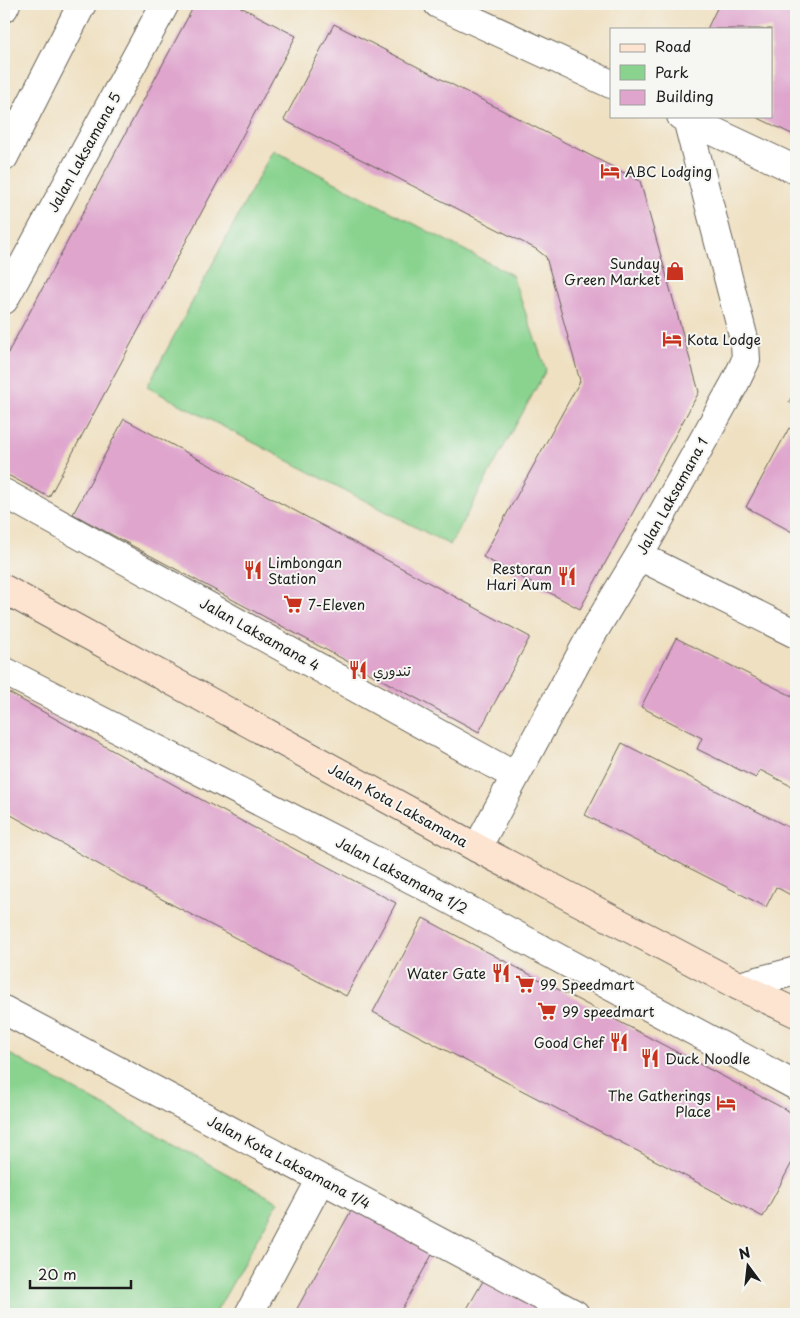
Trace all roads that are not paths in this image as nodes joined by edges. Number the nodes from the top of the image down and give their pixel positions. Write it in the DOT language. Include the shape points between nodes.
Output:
graph roads {
  1 [pos="6,4"];
  2 [pos="82,4"];
  3 [pos="165,4"];
  4 [pos="438,4"];
  5 [pos="4,8"];
  6 [pos="610,84"];
  7 [pos="684,118"];
  8 [pos="4,156"];
  9 [pos="796,170"];
  10 [pos="4,300"];
  11 [pos="4,493"];
  12 [pos="638,556"];
  13 [pos="4,589"];
  14 [pos="796,634"];
  15 [pos="4,671"];
  16 [pos="515,776"];
  17 [pos="477,848"];
  18 [pos="796,971"];
  19 [pos="739,986"];
  20 [pos="4,1010"];
  21 [pos="796,1013"];
  22 [pos="796,1086"];
  23 [pos="322,1179"];
  24 [pos="249,1314"];
  25 [pos="575,1314"];
  1 -- 5 [label="street"];
  2 -- 8 [label="street"];
  3 -- 10 [label="street, Jalan Laksamana 5"];
  4 -- 6 [label="street"];
  7 -- 9 [label="street"];
  7 -- 12 [label="street, Jalan Laksamana 1" via="745,343 746,360"];
  11 -- 16 [label="street, Jalan Laksamana 4"];
  12 -- 14 [label="street"];
  12 -- 16 [label="street, Jalan Laksamana 1"];
  13 -- 17 [label="street, Jalan Kota Laksamana"];
  15 -- 22 [label="street, Jalan Laksamana 1/2" via="417,882"];
  16 -- 17 [label="street, Jalan Laksamana 1"];
  17 -- 19 [label="street, Jalan Kota Laksamana"];
  18 -- 19 [label="street"];
  19 -- 21 [label="street, Jalan Kota Laksamana"];
  20 -- 23 [label="street, Jalan Kota Laksamana 1/4"];
  23 -- 24 [label="street"];
  23 -- 25 [label="street, Jalan Kota Laksamana 1/4"];
}
